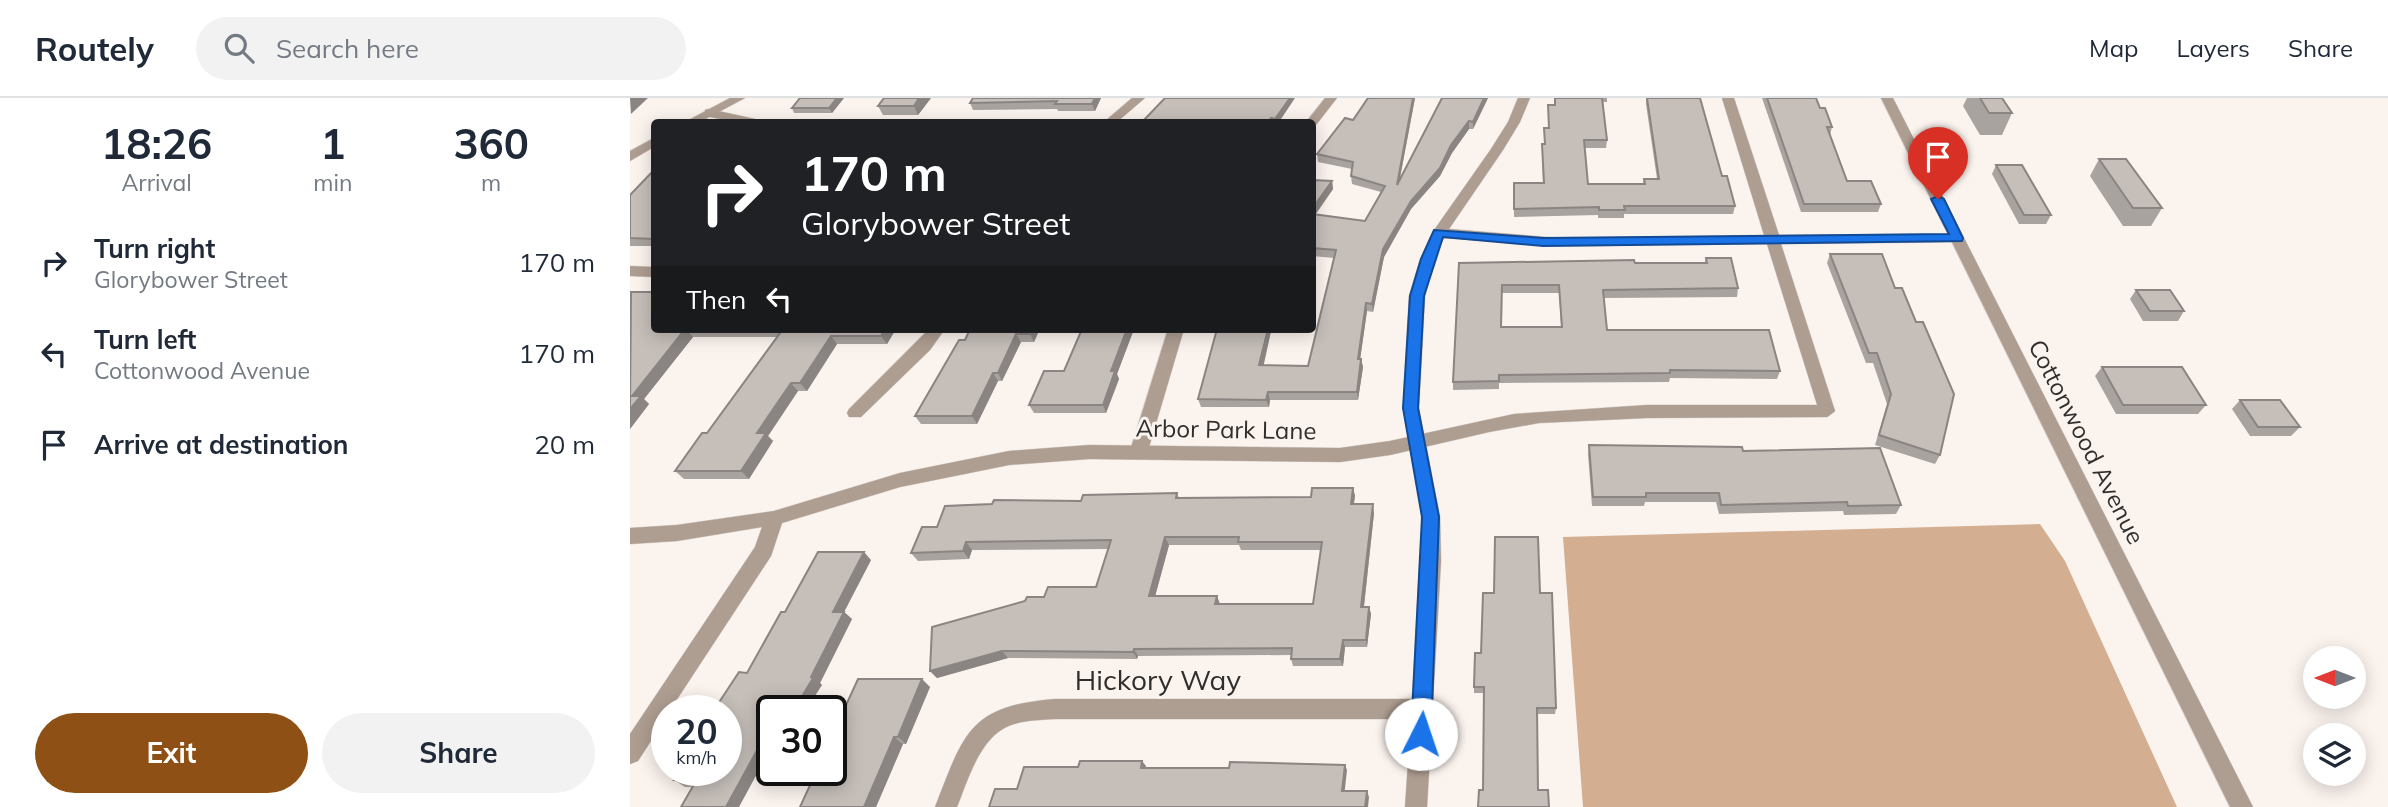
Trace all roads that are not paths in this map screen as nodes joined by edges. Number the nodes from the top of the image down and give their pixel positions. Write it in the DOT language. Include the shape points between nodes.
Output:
graph roads {
  1 [pos="739,98"];
  2 [pos="1139,98"];
  3 [pos="1331,98"];
  4 [pos="1524,98"];
  5 [pos="1728,98"];
  6 [pos="1887,98"];
  7 [pos="709,113"];
  8 [pos="697,119"];
  9 [pos="737,119"];
  10 [pos="1114,119"];
  11 [pos="1314,119"];
  12 [pos="651,144"];
  13 [pos="630,157"];
  14 [pos="1439,233"];
  15 [pos="1957,238"];
  16 [pos="1773,239"];
  17 [pos="631,272"];
  18 [pos="651,272"];
  19 [pos="934,333"];
  20 [pos="1175,333"];
  21 [pos="855,413"];
  22 [pos="1417,442"];
  23 [pos="1138,453"];
  24 [pos="774,518"];
  25 [pos="630,536"];
  26 [pos="1423,709"];
  27 [pos="630,754"];
  28 [pos="946,807"];
  29 [pos="1416,807"];
  30 [pos="2242,807"];
  1 -- 7 [label="street"];
  2 -- 10 [label="street"];
  3 -- 11 [label="street"];
  4 -- 14 [label="street" via="1497,150"];
  5 -- 16 [label="street"];
  6 -- 15 [label="street, Cottonwood Avenue"];
  7 -- 8 [label="street"];
  7 -- 9 [label="street"];
  12 -- 13 [label="street"];
  14 -- 16 [label="street" via="1527,242"];
  14 -- 22 [label="street" via="1421,284 1415,323 1410,408"];
  15 -- 16 [label="street"];
  15 -- 30 [label="street, Cottonwood Avenue"];
  16 -- 22 [label="street, Arbor Park Lane" via="1827,411 1539,417"];
  17 -- 18 [label="street"];
  19 -- 21 [label="street"];
  20 -- 23 [label="street"];
  22 -- 23 [label="street, Arbor Park Lane" via="1340,455"];
  22 -- 26 [label="street" via="1431,517"];
  23 -- 24 [label="street, Arbor Park Lane" via="1045,454 956,467"];
  24 -- 25 [label="street, Arbor Park Lane"];
  24 -- 27 [label="street" via="764,550"];
  26 -- 28 [label="street, Hickory Way" via="1023,712 992,723 971,750"];
  26 -- 29 [label="street"];
}
